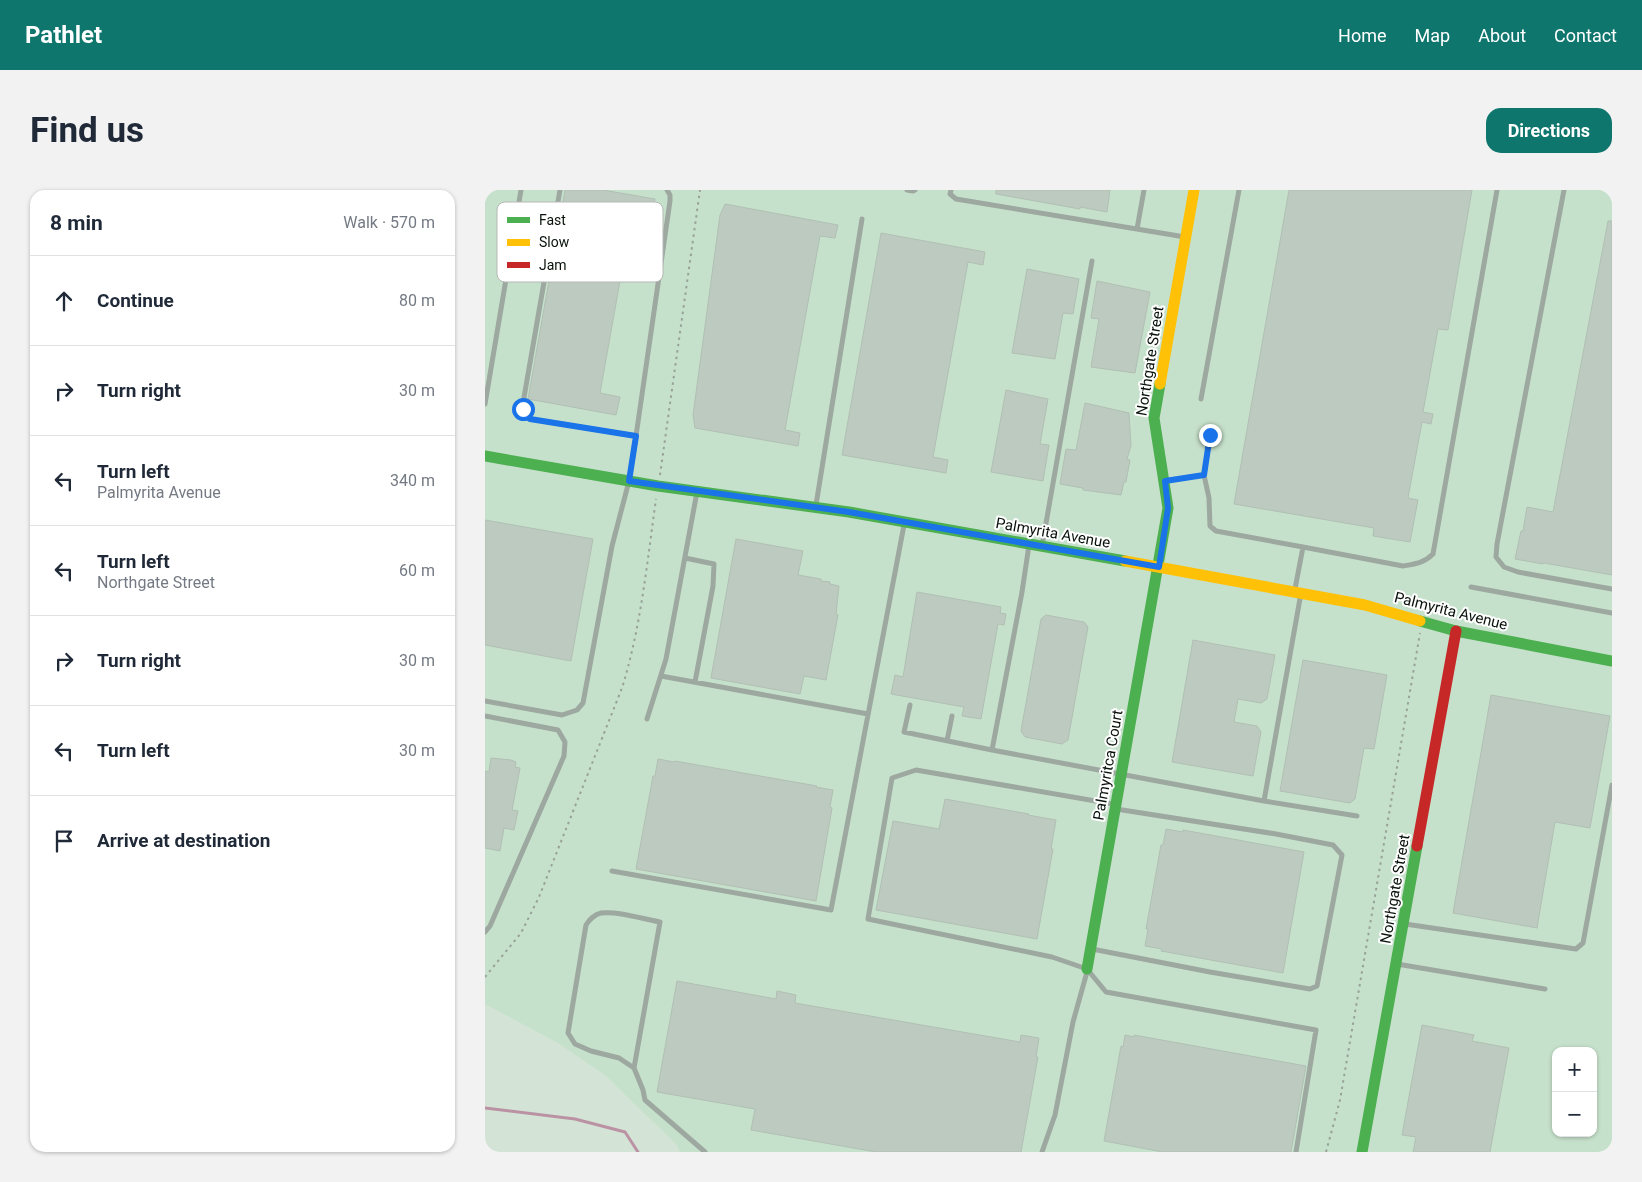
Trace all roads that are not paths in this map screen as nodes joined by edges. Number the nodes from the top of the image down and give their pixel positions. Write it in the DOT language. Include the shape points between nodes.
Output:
graph roads {
  1 [pos="667,190"];
  2 [pos="907,190"];
  3 [pos="915,190"];
  4 [pos="951,190"];
  5 [pos="1144,190"];
  6 [pos="1194,190"];
  7 [pos="1239,190"];
  8 [pos="1497,190"];
  9 [pos="1564,190"];
  10 [pos="862,219"];
  11 [pos="1137,229"];
  12 [pos="1185,237"];
  13 [pos="663,249"];
  14 [pos="1092,261"];
  15 [pos="506,282"];
  16 [pos="544,282"];
  17 [pos="658,282"];
  18 [pos="1201,399"];
  19 [pos="485,404"];
  20 [pos="1210,435"];
  21 [pos="636,436"];
  22 [pos="485,456"];
  23 [pos="1204,475"];
  24 [pos="629,481"];
  25 [pos="1165,481"];
  26 [pos="697,491"];
  27 [pos="815,507"];
  28 [pos="905,522"];
  29 [pos="1029,544"];
  30 [pos="1041,546"];
  31 [pos="1303,547"];
  32 [pos="685,558"];
  33 [pos="1159,567"];
  34 [pos="1471,587"];
  35 [pos="1612,589"];
  36 [pos="1298,592"];
  37 [pos="1612,613"];
  38 [pos="1456,631"];
  39 [pos="1612,661"];
  40 [pos="661,676"];
  41 [pos="695,682"];
  42 [pos="485,701"];
  43 [pos="910,705"];
  44 [pos="869,714"];
  45 [pos="485,716"];
  46 [pos="952,716"];
  47 [pos="647,719"];
  48 [pos="947,741"];
  49 [pos="992,750"];
  50 [pos="1122,775"];
  51 [pos="1612,785"];
  52 [pos="1264,801"];
  53 [pos="1116,806"];
  54 [pos="1357,816"];
  55 [pos="612,871"];
  56 [pos="1404,924"];
  57 [pos="485,932"];
  58 [pos="1091,949"];
  59 [pos="1397,964"];
  60 [pos="1087,969"];
  61 [pos="1545,989"];
  62 [pos="634,1068"];
  63 [pos="705,1152"];
  64 [pos="1043,1152"];
  65 [pos="1296,1152"];
  66 [pos="1362,1152"];
  1 -- 13 [label="lane" via="670,201"];
  2 -- 3 [label="lane"];
  4 -- 11 [label="lane" via="950,194 956,199"];
  5 -- 11 [label="lane"];
  6 -- 12 [label="street, Northgate Street"];
  7 -- 18 [label="lane"];
  8 -- 31 [label="lane" via="1433,554 1419,564 1403,566"];
  9 -- 35 [label="lane" via="1496,557 1504,567 1518,572"];
  10 -- 27 [label="lane"];
  11 -- 12 [label="lane"];
  12 -- 25 [label="street, Northgate Street" via="1154,418"];
  14 -- 30 [label="lane"];
  15 -- 19 [label="lane"];
  16 -- 21 [label="lane" via="523,399 526,416"];
  17 -- 21 [label="lane"];
  20 -- 23 [label="lane"];
  21 -- 24 [label="lane"];
  22 -- 24 [label="street, Palmyrita Avenue"];
  23 -- 25 [label="lane"];
  23 -- 31 [label="lane" via="1210,526 1216,531"];
  24 -- 26 [label="street, Palmyrita Avenue"];
  24 -- 42 [label="lane" via="612,546 583,702 577,710 562,715"];
  25 -- 33 [label="street, Northgate Street" via="1168,508"];
  26 -- 27 [label="street, Palmyrita Avenue"];
  26 -- 32 [label="lane"];
  27 -- 28 [label="street, Palmyrita Avenue"];
  28 -- 29 [label="street, Palmyrita Avenue"];
  28 -- 44 [label="lane"];
  29 -- 30 [label="street, Palmyrita Avenue"];
  29 -- 49 [label="lane"];
  30 -- 33 [label="street, Palmyrita Avenue"];
  31 -- 36 [label="lane"];
  32 -- 40 [label="lane"];
  32 -- 41 [label="lane" via="714,564 713,586"];
  33 -- 36 [label="street, Palmyrita Avenue"];
  33 -- 50 [label="street, Palmyritca Court"];
  34 -- 37 [label="lane"];
  36 -- 38 [label="street, Palmyrita Avenue" via="1365,605"];
  36 -- 52 [label="lane"];
  38 -- 39 [label="street, Palmyrita Avenue"];
  38 -- 56 [label="street, Northgate Street"];
  40 -- 41 [label="lane"];
  40 -- 47 [label="lane"];
  41 -- 44 [label="lane"];
  43 -- 48 [label="lane" via="904,732"];
  44 -- 55 [label="lane" via="831,910"];
  45 -- 57 [label="lane" via="558,730 565,742 564,756"];
  46 -- 48 [label="lane"];
  48 -- 49 [label="lane"];
  49 -- 50 [label="lane"];
  50 -- 52 [label="lane"];
  50 -- 53 [label="street, Palmyritca Court"];
  51 -- 56 [label="lane" via="1583,943 1576,949"];
  52 -- 54 [label="lane"];
  53 -- 58 [label="street, Palmyritca Court"];
  53 -- 58 [label="lane" via="1333,845 1342,855 1317,986 1310,989"];
  53 -- 60 [label="lane" via="916,770 892,778 868,919 1052,957"];
  56 -- 59 [label="street, Northgate Street"];
  58 -- 60 [label="street, Palmyritca Court"];
  59 -- 61 [label="lane"];
  59 -- 66 [label="street, Northgate Street"];
  60 -- 64 [label="lane" via="1055,1115"];
  60 -- 65 [label="lane" via="1107,992 1316,1030"];
  62 -- 62 [label="lane" via="660,922 600,914 586,925 568,1033 575,1044 619,1058"];
  62 -- 63 [label="lane" via="645,1100"];
}
